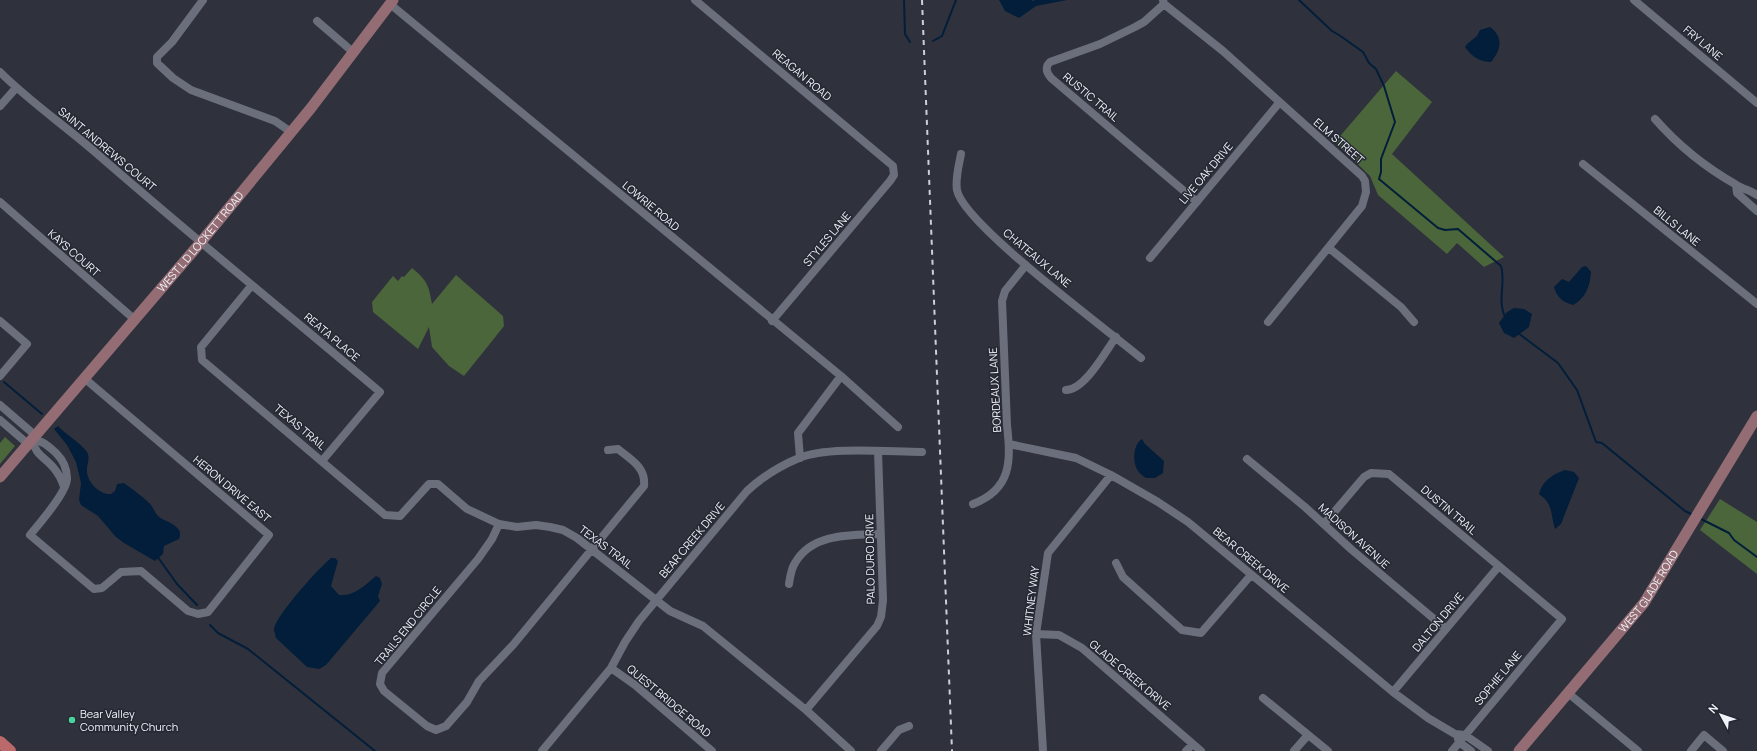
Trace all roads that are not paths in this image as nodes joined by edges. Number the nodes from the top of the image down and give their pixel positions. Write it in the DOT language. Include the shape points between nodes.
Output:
graph roads {
  1 [pos="203,0"];
  2 [pos="695,0"];
  3 [pos="1634,0"];
  4 [pos="391,2"];
  5 [pos="1163,2"];
  6 [pos="317,21"];
  7 [pos="353,52"];
  8 [pos="0,72"];
  9 [pos="16,88"];
  10 [pos="1279,103"];
  11 [pos="1757,103"];
  12 [pos="0,106"];
  13 [pos="1655,119"];
  14 [pos="290,132"];
  15 [pos="961,154"];
  16 [pos="1583,164"];
  17 [pos="893,168"];
  18 [pos="1736,185"];
  19 [pos="1757,195"];
  20 [pos="0,202"];
  21 [pos="1197,202"];
  22 [pos="1757,211"];
  23 [pos="201,242"];
  24 [pos="1329,248"];
  25 [pos="1150,258"];
  26 [pos="1026,264"];
  27 [pos="252,285"];
  28 [pos="1757,304"];
  29 [pos="134,319"];
  30 [pos="0,321"];
  31 [pos="772,321"];
  32 [pos="1268,322"];
  33 [pos="1414,322"];
  34 [pos="1116,337"];
  35 [pos="1141,358"];
  36 [pos="0,376"];
  37 [pos="841,376"];
  38 [pos="84,378"];
  39 [pos="1066,390"];
  40 [pos="0,405"];
  41 [pos="1757,416"];
  42 [pos="0,420"];
  43 [pos="898,427"];
  44 [pos="32,440"];
  45 [pos="1009,444"];
  46 [pos="608,450"];
  47 [pos="878,452"];
  48 [pos="922,452"];
  49 [pos="800,458"];
  50 [pos="1247,459"];
  51 [pos="322,461"];
  52 [pos="1111,475"];
  53 [pos="0,477"];
  54 [pos="64,487"];
  55 [pos="973,504"];
  56 [pos="499,524"];
  57 [pos="1324,524"];
  58 [pos="880,534"];
  59 [pos="592,549"];
  60 [pos="1116,563"];
  61 [pos="1499,566"];
  62 [pos="1251,575"];
  63 [pos="789,584"];
  64 [pos="656,600"];
  65 [pos="1562,619"];
  66 [pos="1446,629"];
  67 [pos="1036,634"];
  68 [pos="611,668"];
  69 [pos="1393,692"];
  70 [pos="1568,693"];
  71 [pos="1263,698"];
  72 [pos="806,710"];
  73 [pos="909,726"];
  74 [pos="1308,735"];
  75 [pos="1465,735"];
  76 [pos="1457,738"];
  77 [pos="0,742"];
  78 [pos="1193,744"];
  79 [pos="10,751"];
  80 [pos="542,751"];
  81 [pos="712,751"];
  82 [pos="851,751"];
  83 [pos="881,751"];
  84 [pos="1043,751"];
  85 [pos="1186,751"];
  86 [pos="1201,751"];
  87 [pos="1294,751"];
  88 [pos="1328,751"];
  89 [pos="1452,751"];
  90 [pos="1471,751"];
  91 [pos="1488,751"];
  92 [pos="1519,751"];
  93 [pos="1638,751"];
  94 [pos="1691,751"];
  95 [pos="1723,751"];
  1 -- 14 [label="street" via="172,42 157,57 157,63 191,90 275,121"];
  2 -- 17 [label="street, REAGAN ROAD" via="888,161"];
  3 -- 11 [label="street, FRY LANE"];
  4 -- 7 [label="main road, WEST L D LOCKETT ROAD"];
  4 -- 31 [label="street, LOWRIE ROAD"];
  5 -- 10 [label="street, ELM STREET" via="1223,51"];
  5 -- 21 [label="street, RUSTIC TRAIL" via="1135,28 1050,62 1046,70 1051,78"];
  6 -- 7 [label="street"];
  7 -- 14 [label="main road, WEST L D LOCKETT ROAD"];
  8 -- 9 [label="street, SAINT ANDREWS COURT"];
  9 -- 12 [label="street"];
  9 -- 23 [label="street, SAINT ANDREWS COURT"];
  10 -- 21 [label="street, LIVE OAK DRIVE"];
  10 -- 24 [label="street, ELM STREET" via="1353,167 1365,181 1366,192 1362,206"];
  13 -- 18 [label="street" via="1676,143"];
  14 -- 23 [label="main road, WEST L D LOCKETT ROAD"];
  15 -- 26 [label="street, CHATEAUX LANE" via="957,190 964,206 976,220"];
  16 -- 28 [label="street, BILLS LANE"];
  17 -- 31 [label="street, STYLES LANE" via="894,175 890,181"];
  18 -- 19 [label="street"];
  18 -- 22 [label="street" via="1737,193"];
  20 -- 29 [label="street, KAYS COURT"];
  21 -- 25 [label="street, LIVE OAK DRIVE"];
  23 -- 27 [label="street, REATA PLACE"];
  23 -- 29 [label="main road, WEST L D LOCKETT ROAD"];
  24 -- 32 [label="street, ELM STREET"];
  24 -- 33 [label="street" via="1400,307"];
  26 -- 34 [label="street, CHATEAUX LANE"];
  26 -- 45 [label="street, BORDEAUX LANE" via="1005,291 1002,301"];
  27 -- 51 [label="street, TEXAS TRAIL" via="201,347 202,360"];
  27 -- 51 [label="street, REATA PLACE" via="380,392"];
  29 -- 38 [label="main road, WEST L D LOCKETT ROAD"];
  30 -- 36 [label="street" via="27,344"];
  31 -- 37 [label="street, LOWRIE ROAD"];
  34 -- 35 [label="street, CHATEAUX LANE"];
  34 -- 39 [label="street" via="1080,386"];
  37 -- 43 [label="street, LOWRIE ROAD"];
  37 -- 49 [label="street" via="798,433"];
  38 -- 44 [label="main road, WEST L D LOCKETT ROAD"];
  38 -- 54 [label="street, HERON DRIVE EAST" via="269,536 208,612 198,614 188,611 141,571 121,572 102,588 94,589 30,535"];
  40 -- 44 [label="street"];
  41 -- 70 [label="main road, WEST GLADE ROAD" via="1644,603"];
  42 -- 44 [label="street"];
  44 -- 53 [label="main road, WEST L D LOCKETT ROAD"];
  44 -- 54 [label="street" via="35,451 53,467"];
  44 -- 54 [label="street" via="42,441 62,459 68,478"];
  45 -- 52 [label="street, BEAR CREEK DRIVE" via="1076,458"];
  45 -- 55 [label="street, BORDEAUX LANE" via="1008,468 1002,483 994,494"];
  46 -- 59 [label="street" via="618,449 642,469 645,477 644,486"];
  47 -- 48 [label="street, BEAR CREEK DRIVE"];
  47 -- 49 [label="street, BEAR CREEK DRIVE" via="834,452"];
  47 -- 58 [label="street, PALO DURO DRIVE"];
  49 -- 64 [label="street, BEAR CREEK DRIVE" via="767,475 747,491"];
  50 -- 57 [label="street, MADISON AVENUE"];
  51 -- 56 [label="street, TEXAS TRAIL" via="385,515 400,516 429,484 438,484 467,509"];
  52 -- 62 [label="street, BEAR CREEK DRIVE" via="1188,522"];
  52 -- 67 [label="street, WHITNEY WAY" via="1048,553"];
  56 -- 59 [label="street, TEXAS TRAIL" via="517,527 536,525 563,530"];
  56 -- 59 [label="street, TRAILS END CIRCLE" via="478,559 382,674 380,684 384,691 427,726 436,730 446,726 467,702 479,681 513,645"];
  57 -- 61 [label="street, DUSTIN TRAIL" via="1364,477 1371,473 1389,474"];
  57 -- 66 [label="street, MADISON AVENUE"];
  58 -- 63 [label="street" via="836,537 816,544 794,563"];
  58 -- 72 [label="street, PALO DURO DRIVE" via="883,600 881,617 870,636"];
  59 -- 64 [label="street, TEXAS TRAIL"];
  60 -- 62 [label="street" via="1123,577 1182,630 1200,633"];
  61 -- 65 [label="street, DUSTIN TRAIL"];
  61 -- 66 [label="street, DALTON DRIVE"];
  62 -- 69 [label="street, BEAR CREEK DRIVE"];
  64 -- 68 [label="street, BEAR CREEK DRIVE" via="631,631"];
  64 -- 72 [label="street, TEXAS TRAIL" via="670,611 703,626"];
  65 -- 75 [label="street, SOPHIE LANE"];
  66 -- 69 [label="street, DALTON DRIVE"];
  67 -- 78 [label="street, GLADE CREEK DRIVE" via="1059,635 1082,648"];
  67 -- 84 [label="street, WHITNEY WAY"];
  68 -- 80 [label="street, BEAR CREEK DRIVE"];
  68 -- 81 [label="street, QUEST BRIDGE ROAD" via="635,685"];
  69 -- 76 [label="street, BEAR CREEK DRIVE"];
  70 -- 92 [label="main road, WEST GLADE ROAD"];
  70 -- 93 [label="street"];
  71 -- 74 [label="street"];
  72 -- 82 [label="street, TEXAS TRAIL"];
  73 -- 83 [label="street" via="899,730"];
  74 -- 87 [label="street"];
  74 -- 88 [label="street"];
  75 -- 76 [label="street, BEAR CREEK DRIVE"];
  75 -- 91 [label="street, BEAR CREEK DRIVE"];
  76 -- 89 [label="street"];
  76 -- 90 [label="street, BEAR CREEK DRIVE"];
  77 -- 79 [label="main road"];
  78 -- 85 [label="street"];
  78 -- 86 [label="street, GLADE CREEK DRIVE"];
  94 -- 95 [label="street" via="1704,735"];
}
